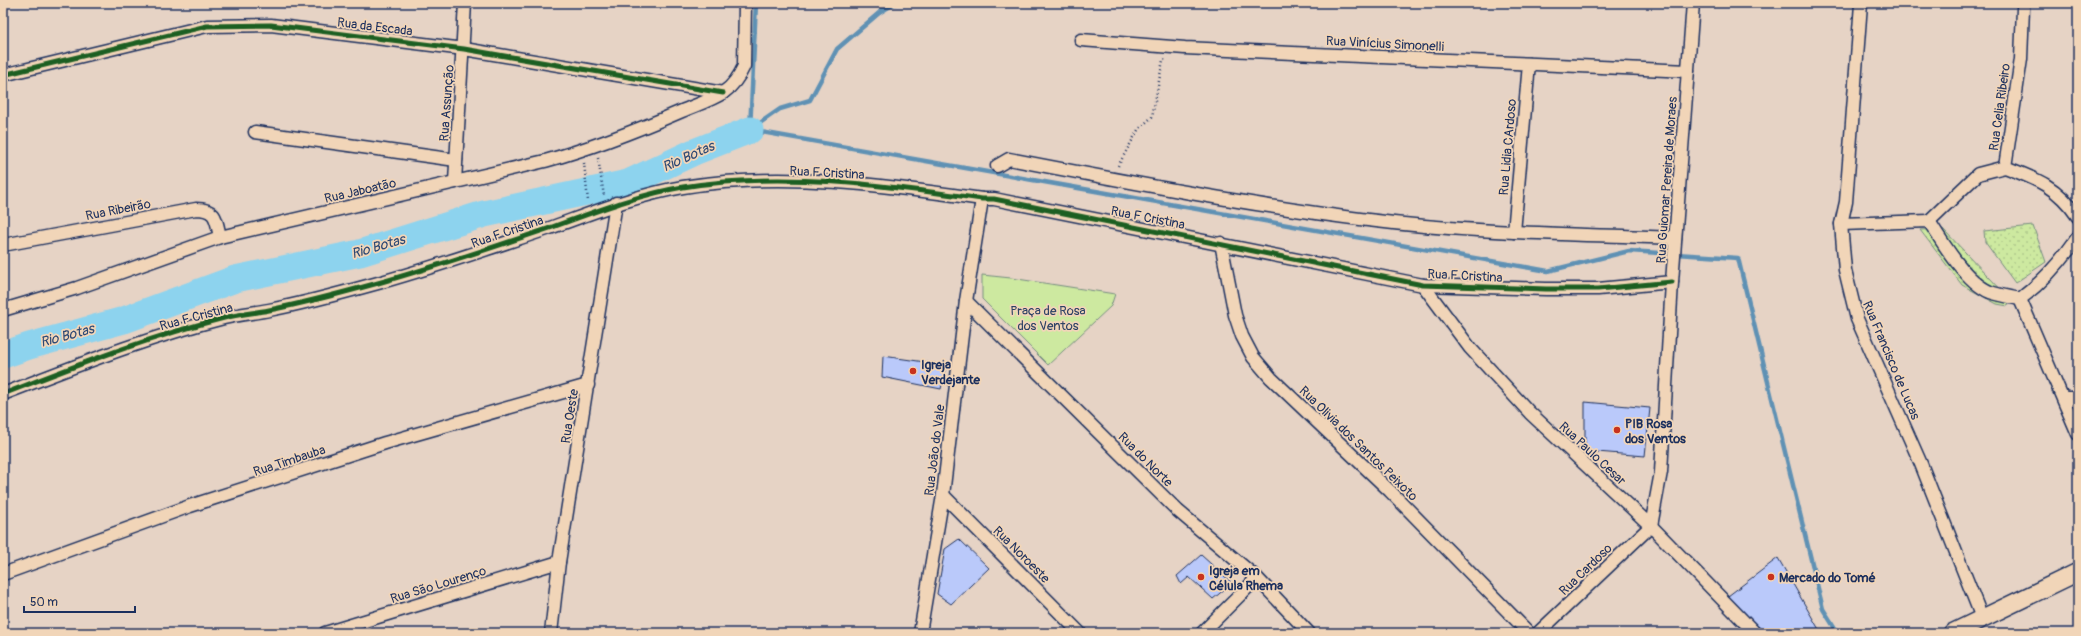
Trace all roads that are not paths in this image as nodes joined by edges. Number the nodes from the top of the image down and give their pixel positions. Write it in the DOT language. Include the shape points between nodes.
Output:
graph roads {
  1 [pos="465,3"];
  2 [pos="745,3"];
  3 [pos="1693,3"];
  4 [pos="1861,4"];
  5 [pos="2023,8"];
  6 [pos="1081,40"];
  7 [pos="464,49"];
  8 [pos="1529,64"];
  9 [pos="1688,71"];
  10 [pos="3,75"];
  11 [pos="723,93"];
  12 [pos="255,132"];
  13 [pos="456,160"];
  14 [pos="997,166"];
  15 [pos="2005,167"];
  16 [pos="455,182"];
  17 [pos="982,199"];
  18 [pos="611,202"];
  19 [pos="2078,217"];
  20 [pos="1929,221"];
  21 [pos="1841,224"];
  22 [pos="1514,232"];
  23 [pos="220,237"];
  24 [pos="2078,237"];
  25 [pos="1675,241"];
  26 [pos="1221,243"];
  27 [pos="3,245"];
  28 [pos="1672,278"];
  29 [pos="1423,285"];
  30 [pos="2020,299"];
  31 [pos="966,301"];
  32 [pos="3,310"];
  33 [pos="588,385"];
  34 [pos="3,394"];
  35 [pos="2063,398"];
  36 [pos="2078,398"];
  37 [pos="2078,434"];
  38 [pos="943,495"];
  39 [pos="1651,526"];
  40 [pos="559,562"];
  41 [pos="2078,572"];
  42 [pos="3,574"];
  43 [pos="1257,578"];
  44 [pos="1982,618"];
  45 [pos="325,633"];
  46 [pos="551,633"];
  47 [pos="920,633"];
  48 [pos="1080,633"];
  49 [pos="1202,633"];
  50 [pos="1309,633"];
  51 [pos="1530,633"];
  52 [pos="1538,633"];
  53 [pos="1755,633"];
  54 [pos="1952,633"];
  1 -- 7 [label="street, Rua Assunção"];
  2 -- 11 [label="street" via="744,66 734,83"];
  3 -- 9 [label="street, Rua Guiomar Pereira de Moraes"];
  4 -- 21 [label="street, Rua Francisco de Lucas" via="1846,202"];
  5 -- 15 [label="street, Rua Celia Ribeiro" via="2020,59"];
  6 -- 8 [label="street, Rua Vinícius Simonelli" via="1185,48"];
  7 -- 10 [label="street, Rua da Escada" via="296,27 245,24 207,26"];
  7 -- 11 [label="street, Rua da Escada"];
  7 -- 13 [label="street, Rua Assunção"];
  8 -- 9 [label="street, Rua Vinícius Simonelli"];
  8 -- 22 [label="street, Rua Lidia CArdoso"];
  9 -- 25 [label="street, Rua Guiomar Pereira de Moraes"];
  11 -- 16 [label="street, Rua Jaboatão" via="583,150"];
  12 -- 13 [label="street"];
  13 -- 16 [label="street, Rua Assunção"];
  14 -- 22 [label="street" via="1009,159 1111,179 1369,220"];
  15 -- 19 [label="street, Rua Celia Ribeiro" via="2037,178 2060,196"];
  15 -- 20 [label="street" via="1978,174"];
  16 -- 23 [label="street, Rua Jaboatão"];
  17 -- 18 [label="street, Rua F Cristina" via="892,186 776,180 683,188"];
  17 -- 26 [label="street, Rua F Cristina" via="1002,200"];
  17 -- 31 [label="street, Rua João do Vale"];
  18 -- 33 [label="street, Rua Oeste"];
  18 -- 34 [label="street, Rua F Cristina" via="590,214 464,258 319,299 226,318 116,350"];
  20 -- 21 [label="street"];
  20 -- 30 [label="street" via="1973,281 1989,291"];
  21 -- 44 [label="street, Rua Francisco de Lucas" via="1845,270 1857,320 1921,464"];
  22 -- 25 [label="street"];
  23 -- 27 [label="street, Rua Ribeirão" via="215,216 210,211 196,209"];
  23 -- 32 [label="street, Rua Jaboatão" via="77,288"];
  24 -- 30 [label="street" via="2069,251 2036,287"];
  25 -- 28 [label="street, Rua Guiomar Pereira de Moraes"];
  26 -- 29 [label="street, Rua F Cristina"];
  26 -- 51 [label="street, Rua Olivia dos Santos Peixoto" via="1235,315 1253,357 1271,378 1390,490"];
  28 -- 29 [label="street, Rua F Cristina" via="1590,289"];
  28 -- 39 [label="street, Rua Guiomar Pereira de Moraes" via="1661,472"];
  29 -- 39 [label="street, Rua Paulo Cesar" via="1470,348 1530,413"];
  30 -- 35 [label="street"];
  31 -- 38 [label="street, Rua João do Vale"];
  31 -- 43 [label="street, Rua do Norte" via="1178,511"];
  33 -- 40 [label="street, Rua Oeste"];
  33 -- 42 [label="street, Rua Timbauba" via="370,448 190,506"];
  35 -- 36 [label="street"];
  35 -- 37 [label="street"];
  38 -- 47 [label="street, Rua João do Vale"];
  38 -- 48 [label="street, Rua Noroeste"];
  39 -- 52 [label="street, Rua Cardoso"];
  39 -- 53 [label="street, Rua Paulo Cesar"];
  40 -- 45 [label="street, Rua São Lourenço"];
  40 -- 46 [label="street, Rua Oeste"];
  41 -- 44 [label="main road"];
  43 -- 49 [label="street"];
  43 -- 50 [label="street, Rua do Norte"];
  44 -- 54 [label="main road"];
}
